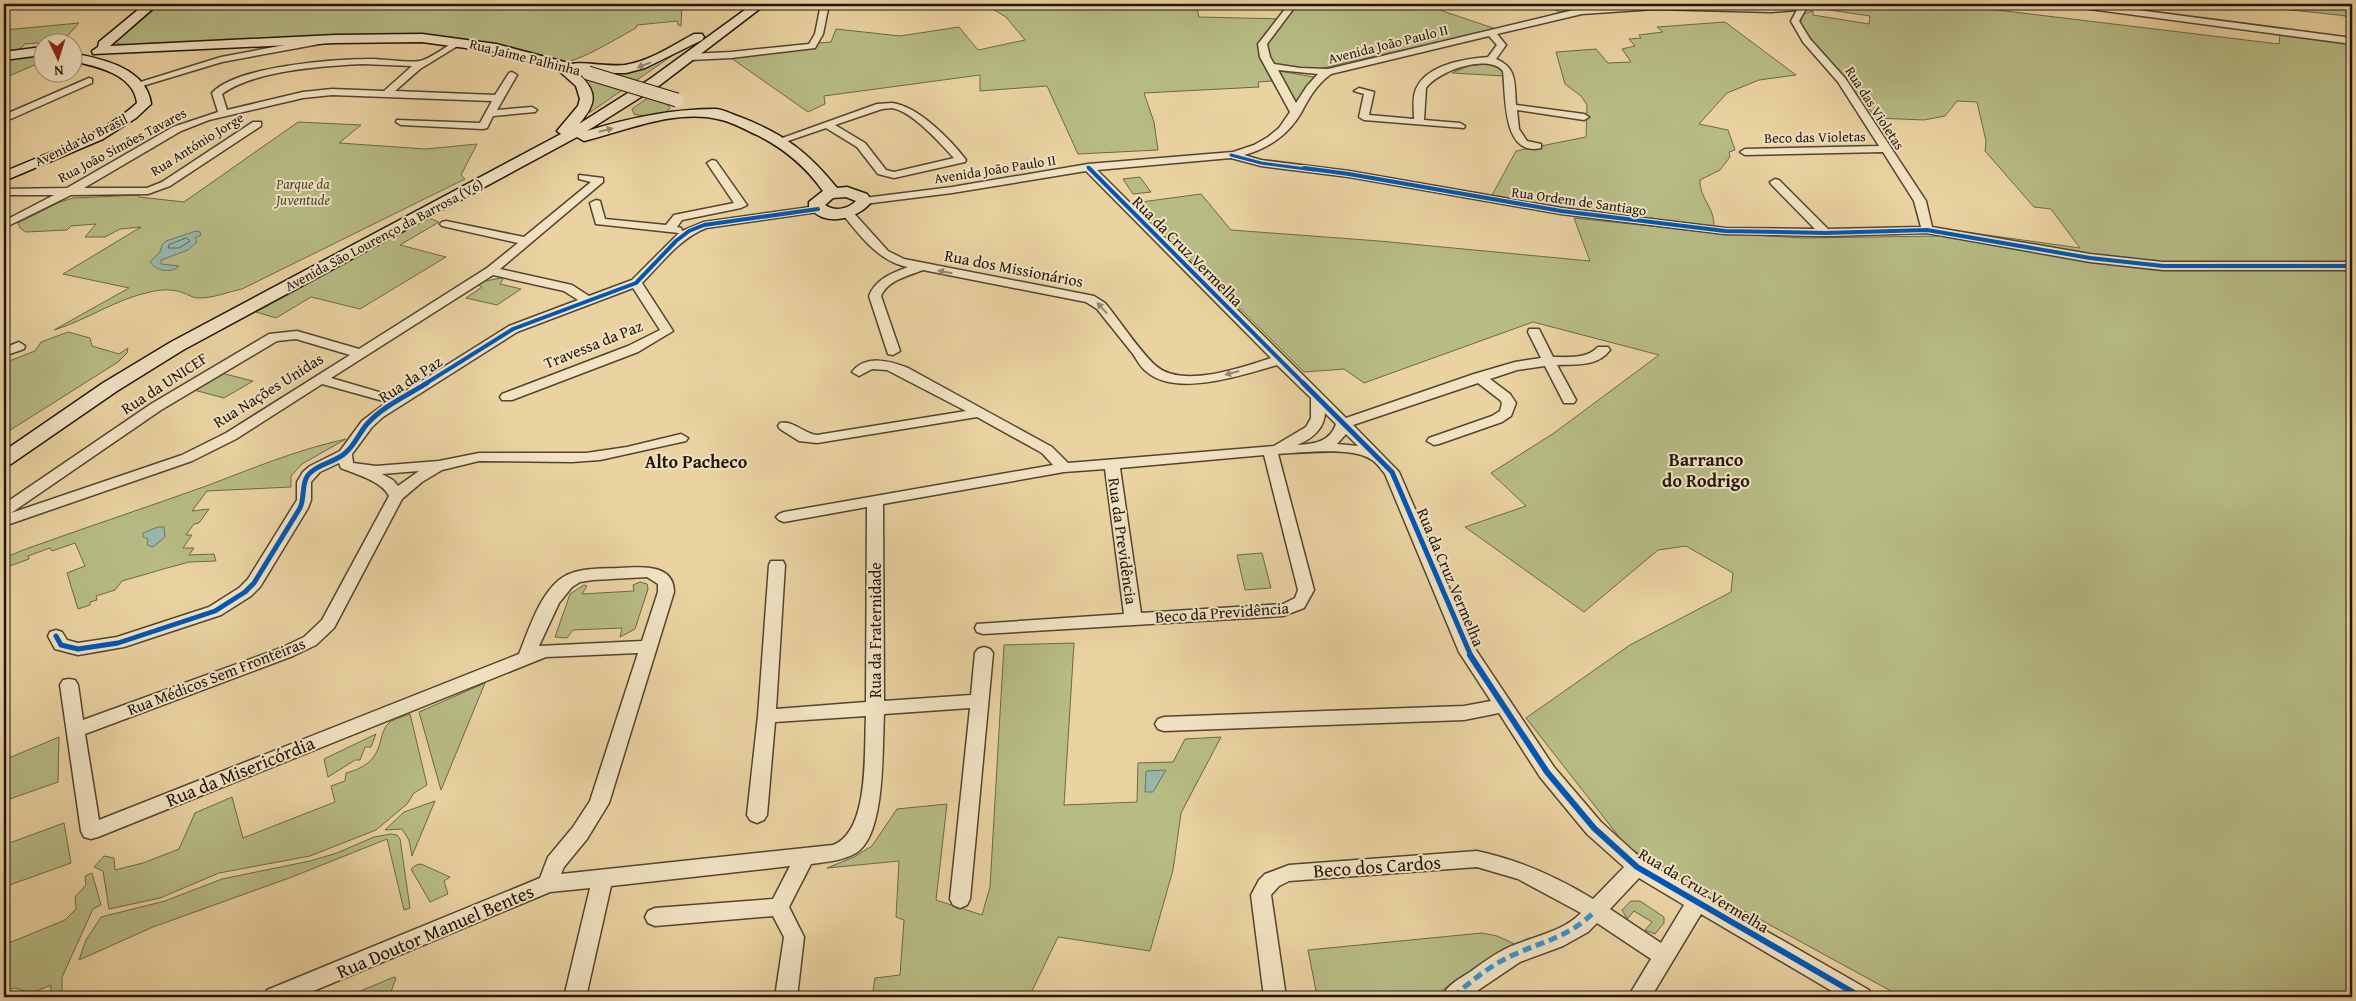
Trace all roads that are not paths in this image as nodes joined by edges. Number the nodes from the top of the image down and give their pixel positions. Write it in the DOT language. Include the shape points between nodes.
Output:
graph roads {
  1 [pos="152,4"];
  2 [pos="749,4"];
  3 [pos="760,4"];
  4 [pos="825,4"];
  5 [pos="1293,4"];
  6 [pos="1834,4"];
  7 [pos="2075,4"];
  8 [pos="2122,7"];
  9 [pos="1802,8"];
  10 [pos="718,26"];
  11 [pos="1490,32"];
  12 [pos="336,39"];
  13 [pos="2352,41"];
  14 [pos="460,42"];
  15 [pos="87,50"];
  16 [pos="32,53"];
  17 [pos="4,56"];
  18 [pos="690,57"];
  19 [pos="1491,60"];
  20 [pos="555,63"];
  21 [pos="422,64"];
  22 [pos="1271,66"];
  23 [pos="1328,72"];
  24 [pos="512,75"];
  25 [pos="89,81"];
  26 [pos="139,84"];
  27 [pos="1359,91"];
  28 [pos="387,93"];
  29 [pos="498,98"];
  30 [pos="677,100"];
  31 [pos="627,101"];
  32 [pos="1513,107"];
  33 [pos="532,110"];
  34 [pos="491,113"];
  35 [pos="1296,113"];
  36 [pos="223,114"];
  37 [pos="728,117"];
  38 [pos="1584,117"];
  39 [pos="4,119"];
  40 [pos="401,122"];
  41 [pos="1419,123"];
  42 [pos="257,124"];
  43 [pos="828,125"];
  44 [pos="1460,126"];
  45 [pos="560,135"];
  46 [pos="779,141"];
  47 [pos="1537,146"];
  48 [pos="1885,149"];
  49 [pos="1745,152"];
  50 [pos="1231,155"];
  51 [pos="528,159"];
  52 [pos="712,163"];
  53 [pos="1088,167"];
  54 [pos="4,177"];
  55 [pos="583,177"];
  56 [pos="1776,182"];
  57 [pos="4,192"];
  58 [pos="65,193"];
  59 [pos="833,193"];
  60 [pos="864,201"];
  61 [pos="596,203"];
  62 [pos="818,209"];
  63 [pos="847,212"];
  64 [pos="446,224"];
  65 [pos="4,226"];
  66 [pos="668,229"];
  67 [pos="1927,230"];
  68 [pos="689,231"];
  69 [pos="1825,233"];
  70 [pos="527,241"];
  71 [pos="2352,266"];
  72 [pos="920,267"];
  73 [pos="491,271"];
  74 [pos="636,283"];
  75 [pos="587,300"];
  76 [pos="1534,332"];
  77 [pos="19,346"];
  78 [pos="1603,350"];
  79 [pos="893,351"];
  80 [pos="4,352"];
  81 [pos="358,353"];
  82 [pos="1279,360"];
  83 [pos="1549,361"];
  84 [pos="859,372"];
  85 [pos="1479,377"];
  86 [pos="320,379"];
  87 [pos="506,397"];
  88 [pos="1317,399"];
  89 [pos="1570,400"];
  90 [pos="397,401"];
  91 [pos="979,413"];
  92 [pos="785,426"];
  93 [pos="1345,430"];
  94 [pos="1308,433"];
  95 [pos="681,438"];
  96 [pos="1434,441"];
  97 [pos="4,445"];
  98 [pos="1315,448"];
  99 [pos="1270,450"];
  100 [pos="1375,456"];
  101 [pos="4,460"];
  102 [pos="348,461"];
  103 [pos="444,464"];
  104 [pos="1112,464"];
  105 [pos="1064,468"];
  106 [pos="396,496"];
  107 [pos="875,502"];
  108 [pos="4,511"];
  109 [pos="784,517"];
  110 [pos="4,521"];
  111 [pos="778,566"];
  112 [pos="1133,618"];
  113 [pos="983,628"];
  114 [pos="56,636"];
  115 [pos="648,646"];
  116 [pos="984,653"];
  117 [pos="526,657"];
  118 [pos="69,685"];
  119 [pos="978,701"];
  120 [pos="1503,706"];
  121 [pos="875,708"];
  122 [pos="767,716"];
  123 [pos="1164,724"];
  124 [pos="76,730"];
  125 [pos="757,815"];
  126 [pos="805,856"];
  127 [pos="1637,867"];
  128 [pos="603,877"];
  129 [pos="548,884"];
  130 [pos="960,899"];
  131 [pos="1697,902"];
  132 [pos="779,906"];
  133 [pos="1594,912"];
  134 [pos="655,917"];
  135 [pos="1664,956"];
  136 [pos="275,997"];
  137 [pos="574,997"];
  138 [pos="786,997"];
  139 [pos="1275,997"];
  140 [pos="1453,997"];
  141 [pos="1639,997"];
  142 [pos="1861,997"];
  1 -- 15 [label="street" via="117,34"];
  2 -- 10 [label="street, Avenida São Lourenço da Barrosa (V6)"];
  3 -- 18 [label="street, Avenida São Lourenço da Barrosa (V6)"];
  4 -- 18 [label="street" via="819,34 812,46"];
  5 -- 22 [label="street" via="1262,44"];
  6 -- 9 [label="street, Avenida João Paulo II"];
  7 -- 8 [label="street"];
  8 -- 13 [label="street"];
  9 -- 11 [label="street, Avenida João Paulo II" via="1616,8 1553,17"];
  9 -- 48 [label="street, Rua das Violetas" via="1795,21 1796,26 1842,80"];
  10 -- 20 [label="street, one-way" via="635,68 609,71"];
  10 -- 45 [label="street, Avenida São Lourenço da Barrosa (V6)" via="628,93"];
  11 -- 19 [label="street" via="1502,45"];
  11 -- 23 [label="street, Avenida João Paulo II"];
  12 -- 14 [label="street, Rua Jaime Palhinha" via="414,38"];
  12 -- 15 [label="street, Rua Jaime Palhinha"];
  12 -- 26 [label="street" via="237,57"];
  14 -- 20 [label="street, Rua Jaime Palhinha"];
  14 -- 21 [label="street"];
  15 -- 26 [label="street"];
  16 -- 17 [label="street"];
  18 -- 31 [label="street, Avenida São Lourenço da Barrosa (V6)"];
  19 -- 32 [label="street" via="1508,71"];
  19 -- 41 [label="street" via="1471,61 1427,80 1421,89"];
  20 -- 30 [label="street, Rua Jaime Palhinha, bridge"];
  20 -- 45 [label="street" via="579,79 587,94 584,110"];
  21 -- 28 [label="street"];
  21 -- 36 [label="street" via="319,63 250,78 217,93"];
  22 -- 23 [label="street" via="1300,72"];
  22 -- 35 [label="street"];
  23 -- 35 [label="street, Avenida João Paulo II" via="1314,81"];
  24 -- 29 [label="street"];
  25 -- 39 [label="street"];
  26 -- 54 [label="street, Avenida do Brasil" via="145,96 144,104 122,122"];
  27 -- 41 [label="street" via="1369,92 1364,117"];
  28 -- 29 [label="street, Rua João Simões Tavares"];
  28 -- 36 [label="street, Rua João Simões Tavares" via="318,93"];
  29 -- 34 [label="street"];
  30 -- 31 [label="street" via="681,107 677,110 646,117 623,112 622,106"];
  30 -- 37 [label="street, Rua Jaime Palhinha"];
  31 -- 51 [label="street, Avenida São Lourenço da Barrosa (V6)"];
  32 -- 38 [label="street"];
  32 -- 47 [label="street" via="1514,129 1523,144"];
  33 -- 34 [label="street"];
  34 -- 40 [label="street" via="483,126"];
  35 -- 50 [label="street, Avenida João Paulo II" via="1276,138"];
  36 -- 58 [label="street, Rua João Simões Tavares" via="177,129"];
  37 -- 46 [label="street, Rua Jaime Palhinha"];
  51 -- 37 [label="street, one-way" via="584,137 657,119 702,113"];
  41 -- 44 [label="street"];
  42 -- 58 [label="street, Rua António Jorge" via="155,189 130,193"];
  43 -- 43 [label="street" via="880,106 900,107 947,144 964,164 894,175 882,172 861,145"];
  43 -- 46 [label="street"];
  45 -- 97 [label="street, Avenida São Lourenço da Barrosa (V6)" via="195,326 104,379"];
  46 -- 59 [label="street, Rua Jaime Palhinha" via="810,164"];
  48 -- 49 [label="street, Beco das Violetas"];
  48 -- 67 [label="street, Rua das Violetas" via="1920,202"];
  50 -- 53 [label="street, Avenida João Paulo II"];
  50 -- 69 [label="street, Rua Ordem de Santiago" via="1261,163 1349,174 1625,220 1726,231"];
  51 -- 101 [label="street, Avenida São Lourenço da Barrosa (V6)" via="177,346 94,397"];
  52 -- 66 [label="street" via="741,205 678,217"];
  53 -- 60 [label="street, Avenida João Paulo II"];
  53 -- 82 [label="street, Rua da Cruz Vermelha"];
  55 -- 70 [label="street, Rua Nações Unidas" via="600,180"];
  56 -- 69 [label="street"];
  57 -- 58 [label="street, Rua António Jorge"];
  58 -- 65 [label="street, Rua João Simões Tavares"];
  59 -- 60 [label="street" via="852,193"];
  59 -- 62 [label="street" via="819,200 816,204"];
  60 -- 63 [label="street"];
  61 -- 66 [label="street" via="600,222"];
  62 -- 63 [label="street" via="828,213"];
  62 -- 68 [label="street" via="718,222"];
  63 -- 72 [label="street, Rua dos Missionários" via="884,253 900,262"];
  64 -- 70 [label="street"];
  66 -- 68 [label="street"];
  67 -- 69 [label="street, Rua Ordem de Santiago"];
  67 -- 71 [label="street, Rua Ordem de Santiago" via="2090,258 2163,266"];
  68 -- 74 [label="street" via="654,261"];
  70 -- 73 [label="street, Rua Nações Unidas"];
  72 -- 79 [label="street" via="886,282 876,291"];
  82 -- 72 [label="street, Rua dos Missionários, one-way" via="1210,378 1170,378 1152,370 1101,306 1090,299"];
  73 -- 75 [label="street" via="568,288"];
  73 -- 81 [label="street, Rua Nações Unidas"];
  74 -- 75 [label="street, Rua da Paz"];
  74 -- 87 [label="street, Travessa da Paz" via="667,331 633,349"];
  75 -- 90 [label="street, Rua da Paz" via="513,329"];
  76 -- 83 [label="street"];
  77 -- 80 [label="street"];
  78 -- 83 [label="street" via="1587,360"];
  81 -- 86 [label="street, Rua Nações Unidas"];
  81 -- 108 [label="street, Rua da UNICEF" via="297,335 274,337 260,343 156,407"];
  82 -- 88 [label="street, Rua da Cruz Vermelha"];
  83 -- 85 [label="street" via="1515,366"];
  83 -- 89 [label="street"];
  84 -- 91 [label="street" via="869,365 889,365"];
  85 -- 93 [label="street"];
  85 -- 96 [label="street" via="1509,403 1506,413"];
  86 -- 90 [label="street"];
  86 -- 110 [label="street, Rua Nações Unidas" via="238,431 187,458"];
  88 -- 93 [label="street, Rua da Cruz Vermelha"];
  88 -- 94 [label="street" via="1318,423"];
  90 -- 102 [label="street, Rua da Paz" via="368,424"];
  91 -- 92 [label="street" via="817,439 804,438"];
  91 -- 105 [label="street" via="1047,450"];
  93 -- 94 [label="street"];
  93 -- 98 [label="street" via="1329,443"];
  93 -- 100 [label="street, Rua da Cruz Vermelha"];
  94 -- 99 [label="street" via="1297,441"];
  95 -- 103 [label="street, Rua Médicos Sem Fronteiras" via="608,455 570,458 502,455"];
  98 -- 99 [label="street"];
  98 -- 100 [label="street" via="1356,450"];
  99 -- 104 [label="street"];
  99 -- 112 [label="street, Beco da Previdência" via="1306,590 1304,600 1283,610"];
  100 -- 120 [label="street, Rua da Cruz Vermelha" via="1397,481 1468,652"];
  102 -- 103 [label="street, Rua Médicos Sem Fronteiras" via="365,470"];
  102 -- 106 [label="street" via="393,486"];
  102 -- 114 [label="street, Rua da Paz" via="315,469 308,475 300,508 254,583 231,602 215,611 108,645 78,649 61,645"];
  103 -- 106 [label="street, Rua Médicos Sem Fronteiras" via="408,484"];
  104 -- 105 [label="street"];
  104 -- 112 [label="street, Rua da Previdência"];
  105 -- 107 [label="street"];
  106 -- 124 [label="street, Rua Médicos Sem Fronteiras" via="328,624 310,641"];
  107 -- 109 [label="street"];
  107 -- 121 [label="street, Rua da Fraternidade"];
  111 -- 122 [label="street"];
  112 -- 113 [label="street, Rua da Previdência"];
  115 -- 117 [label="street" via="544,651"];
  115 -- 117 [label="street, Rua Doutor Manuel Bentes" via="666,583 659,575 648,572 587,575 568,581 555,594"];
  115 -- 129 [label="street, Rua Doutor Manuel Bentes" via="599,803 555,863"];
  116 -- 119 [label="street"];
  117 -- 124 [label="street, Rua da Misericórdia" via="91,831"];
  118 -- 124 [label="street, Rua da Misericórdia"];
  119 -- 121 [label="street"];
  119 -- 130 [label="street"];
  120 -- 123 [label="street" via="1464,713"];
  120 -- 127 [label="street, Rua da Cruz Vermelha" via="1547,772 1594,828"];
  121 -- 122 [label="street"];
  121 -- 126 [label="street, Rua da Fraternidade" via="870,808 864,827 850,847 834,853"];
  122 -- 125 [label="street"];
  126 -- 128 [label="street, Rua da Fraternidade"];
  126 -- 132 [label="street"];
  127 -- 131 [label="street, Rua da Cruz Vermelha"];
  127 -- 133 [label="street"];
  128 -- 129 [label="street, Rua da Fraternidade"];
  128 -- 137 [label="street"];
  129 -- 136 [label="street, Rua Doutor Manuel Bentes"];
  131 -- 135 [label="street"];
  131 -- 142 [label="street, Rua da Cruz Vermelha"];
  132 -- 134 [label="street"];
  132 -- 138 [label="street" via="794,937"];
  133 -- 135 [label="street, Beco dos Cardos"];
  133 -- 139 [label="street, Beco dos Cardos" via="1519,869 1477,859 1289,873 1273,877 1264,885 1261,895"];
  133 -- 140 [label="street" via="1581,926 1556,940 1513,955"];
  135 -- 141 [label="street"];
}
